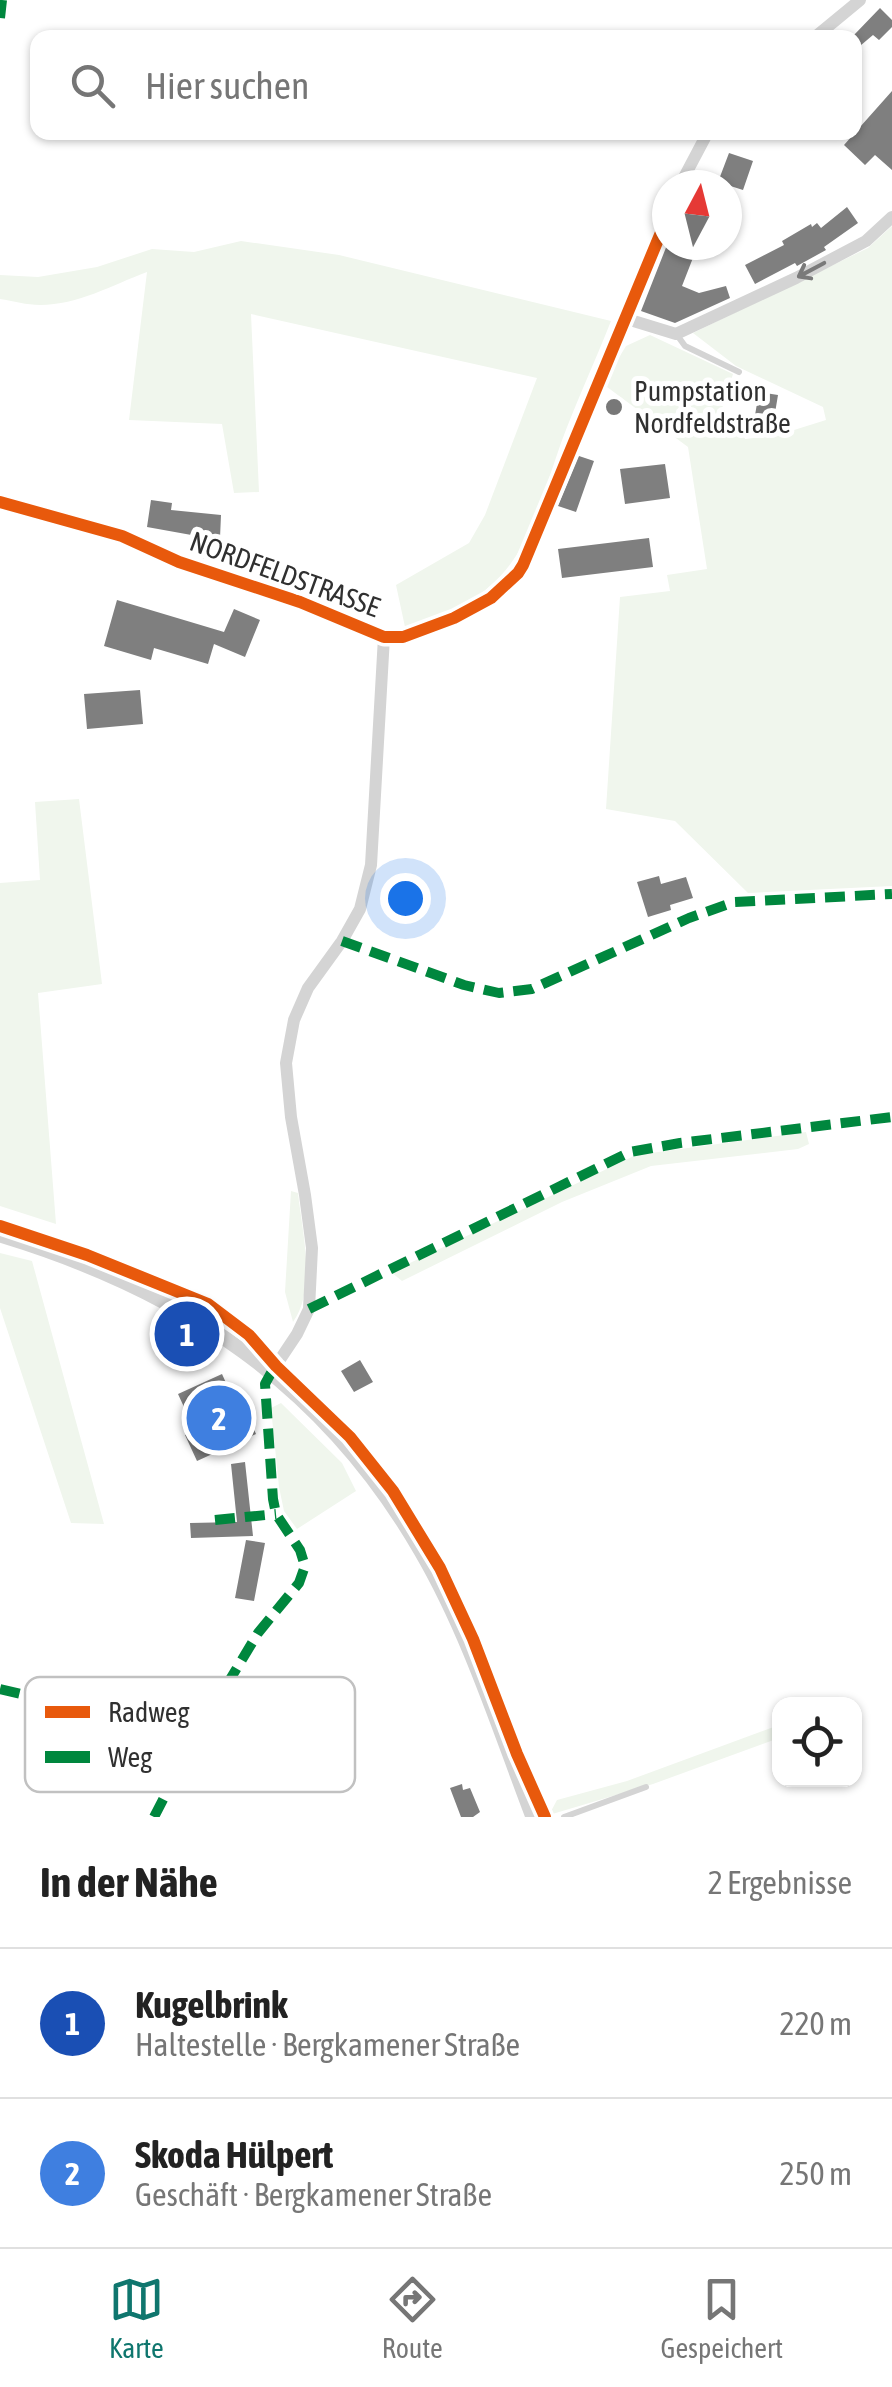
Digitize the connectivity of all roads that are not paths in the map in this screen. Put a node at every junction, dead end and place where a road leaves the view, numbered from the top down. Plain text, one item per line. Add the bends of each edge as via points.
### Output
1 (860, 0) edge
2 (824, 30) edge
3 (704, 140) edge
4 (688, 170) edge
5 (892, 217) edge
6 (652, 256) edge
7 (627, 319) junction
8 (676, 334) junction
9 (739, 372) dead end
10 (0, 502) edge
11 (384, 637) junction
12 (0, 1234) edge
13 (271, 1373) junction
14 (646, 1788) dead end
15 (533, 1817) edge
16 (564, 1817) edge

1 - 2 street
3 - 4 street
5 -> 8 street via 866,241
6 - 7 street, NORDFELDSTRASSE
7 - 8 street
7 - 11 street, NORDFELDSTRASSE via 518,574 454,618 404,638
8 - 9 lane via 684,346
10 - 11 street, NORDFELDSTRASSE via 122,536
11 - 13 street via 372,865 360,909 294,1020 286,1063 312,1248 309,1309
12 - 13 street via 131,1283 200,1321
13 - 15 street via 366,1468 422,1552
14 - 16 lane

